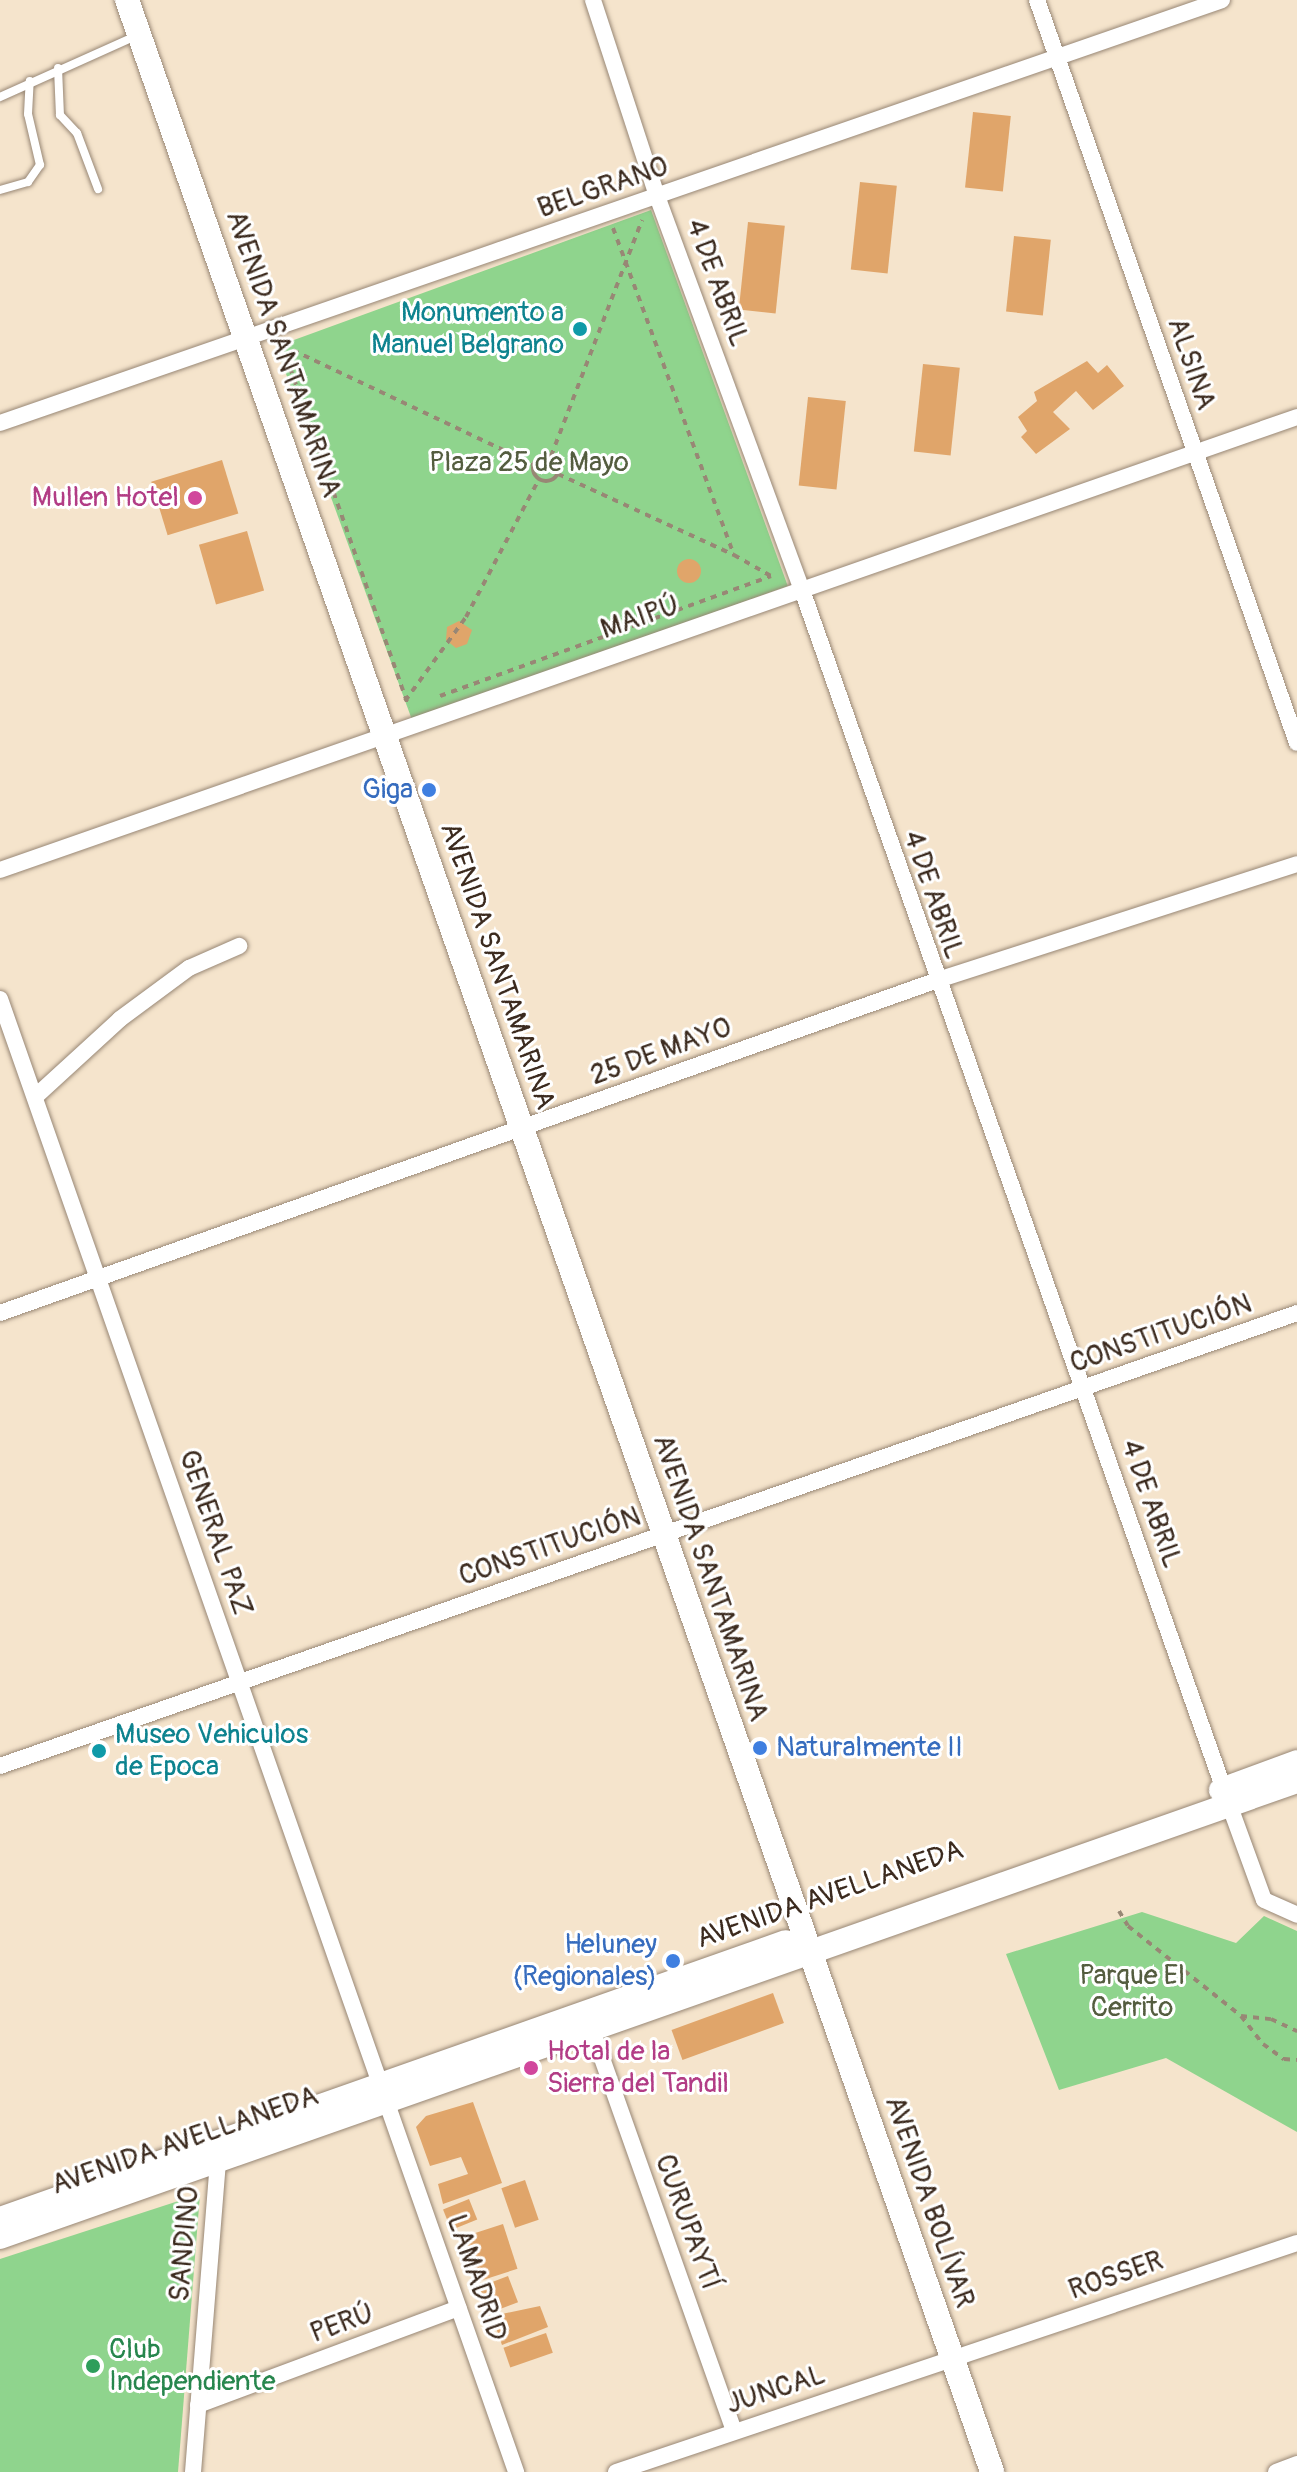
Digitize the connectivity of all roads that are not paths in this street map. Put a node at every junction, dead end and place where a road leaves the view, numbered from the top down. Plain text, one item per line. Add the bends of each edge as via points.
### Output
1 (127, 0) edge
2 (593, 0) edge
3 (1037, 0) edge
4 (1222, 0) edge
5 (139, 34) junction
6 (1057, 57) junction
7 (58, 68) junction
8 (30, 81) junction
9 (0, 97) edge
10 (98, 189) dead end
11 (0, 190) edge
12 (657, 196) junction
13 (247, 340) junction
14 (1297, 417) edge
15 (0, 423) edge
16 (1193, 451) junction
17 (802, 590) junction
18 (384, 734) junction
19 (1297, 743) edge
20 (1297, 864) edge
21 (0, 870) edge
22 (239, 946) dead end
23 (935, 981) junction
24 (0, 999) edge
25 (35, 1097) junction
26 (522, 1129) junction
27 (99, 1279) junction
28 (0, 1313) edge
29 (1297, 1313) edge
30 (1083, 1389) junction
31 (664, 1536) junction
32 (238, 1680) junction
33 (1297, 1762) edge
34 (0, 1766) edge
35 (1297, 1781) edge
36 (1226, 1797) junction
37 (1297, 1915) edge
38 (806, 1944) junction
39 (592, 2030) junction
40 (386, 2092) junction
41 (218, 2163) junction
42 (0, 2219) edge
43 (0, 2237) edge
44 (1297, 2243) edge
45 (459, 2308) junction
46 (953, 2359) junction
47 (198, 2405) junction
48 (734, 2431) junction
49 (1297, 2464) edge
50 (193, 2472) edge
51 (516, 2472) edge
52 (616, 2472) edge
53 (992, 2472) edge
54 (1276, 2472) edge

1 - 5 main road, AVENIDA SANTAMARINA
2 - 12 street, 4 DE ABRIL
3 - 6 street, ALSINA
4 - 6 street, BELGRANO
5 - 7 lane
5 - 13 main road, AVENIDA SANTAMARINA
6 - 12 street, BELGRANO
6 - 16 street, ALSINA
7 - 8 lane
7 - 10 lane via 60,115 77,133
8 - 9 lane
8 - 11 lane via 28,114 40,165 28,182
12 - 13 street, BELGRANO
12 - 17 street, 4 DE ABRIL
13 - 15 street, BELGRANO
13 - 18 main road, AVENIDA SANTAMARINA
14 - 16 street, MAIPÚ
16 - 17 street, MAIPÚ
16 - 19 street, ALSINA
17 - 18 street, MAIPÚ
17 - 23 street, 4 DE ABRIL
18 - 21 street, MAIPÚ
18 - 26 main road, AVENIDA SANTAMARINA
20 - 23 street, 25 DE MAYO
22 - 25 street via 189,968 120,1019
23 - 26 street, 25 DE MAYO
23 - 30 street, 4 DE ABRIL
24 - 25 street, GENERAL PAZ
25 - 27 street, GENERAL PAZ
26 - 27 street, 25 DE MAYO
26 - 31 main road, AVENIDA SANTAMARINA
27 - 28 street, 25 DE MAYO
27 - 32 street, GENERAL PAZ
29 - 30 street, CONSTITUCIÓN
30 - 31 street, CONSTITUCIÓN
30 - 36 street, 4 DE ABRIL
31 - 32 street, CONSTITUCIÓN
31 - 38 main road, AVENIDA SANTAMARINA
32 - 34 street, CONSTITUCIÓN
32 - 40 street, GENERAL PAZ
33 - 36 main road, AVENIDA AVELLANEDA
35 - 36 main road, AVENIDA AVELLANEDA
36 - 37 street, 4 DE ABRIL via 1264,1900
36 - 38 main road, AVENIDA AVELLANEDA
38 - 39 main road, AVENIDA AVELLANEDA
38 - 40 main road, AVENIDA AVELLANEDA
38 - 46 main road, AVENIDA BOLÍVAR
39 - 40 main road, AVENIDA AVELLANEDA
39 - 48 street, CURUPAYTÍ
40 - 41 main road, AVENIDA AVELLANEDA
40 - 42 main road, AVENIDA AVELLANEDA
40 - 45 street, LAMADRID
41 - 43 main road, AVENIDA AVELLANEDA
41 - 47 street, SANDINO
44 - 46 street, ROSSER
45 - 47 street, PERÚ
45 - 51 street, LAMADRID
46 - 48 street, JUNCAL
46 - 53 main road, AVENIDA BOLÍVAR
47 - 50 street, SANDINO
48 - 52 street, JUNCAL
49 - 54 street

